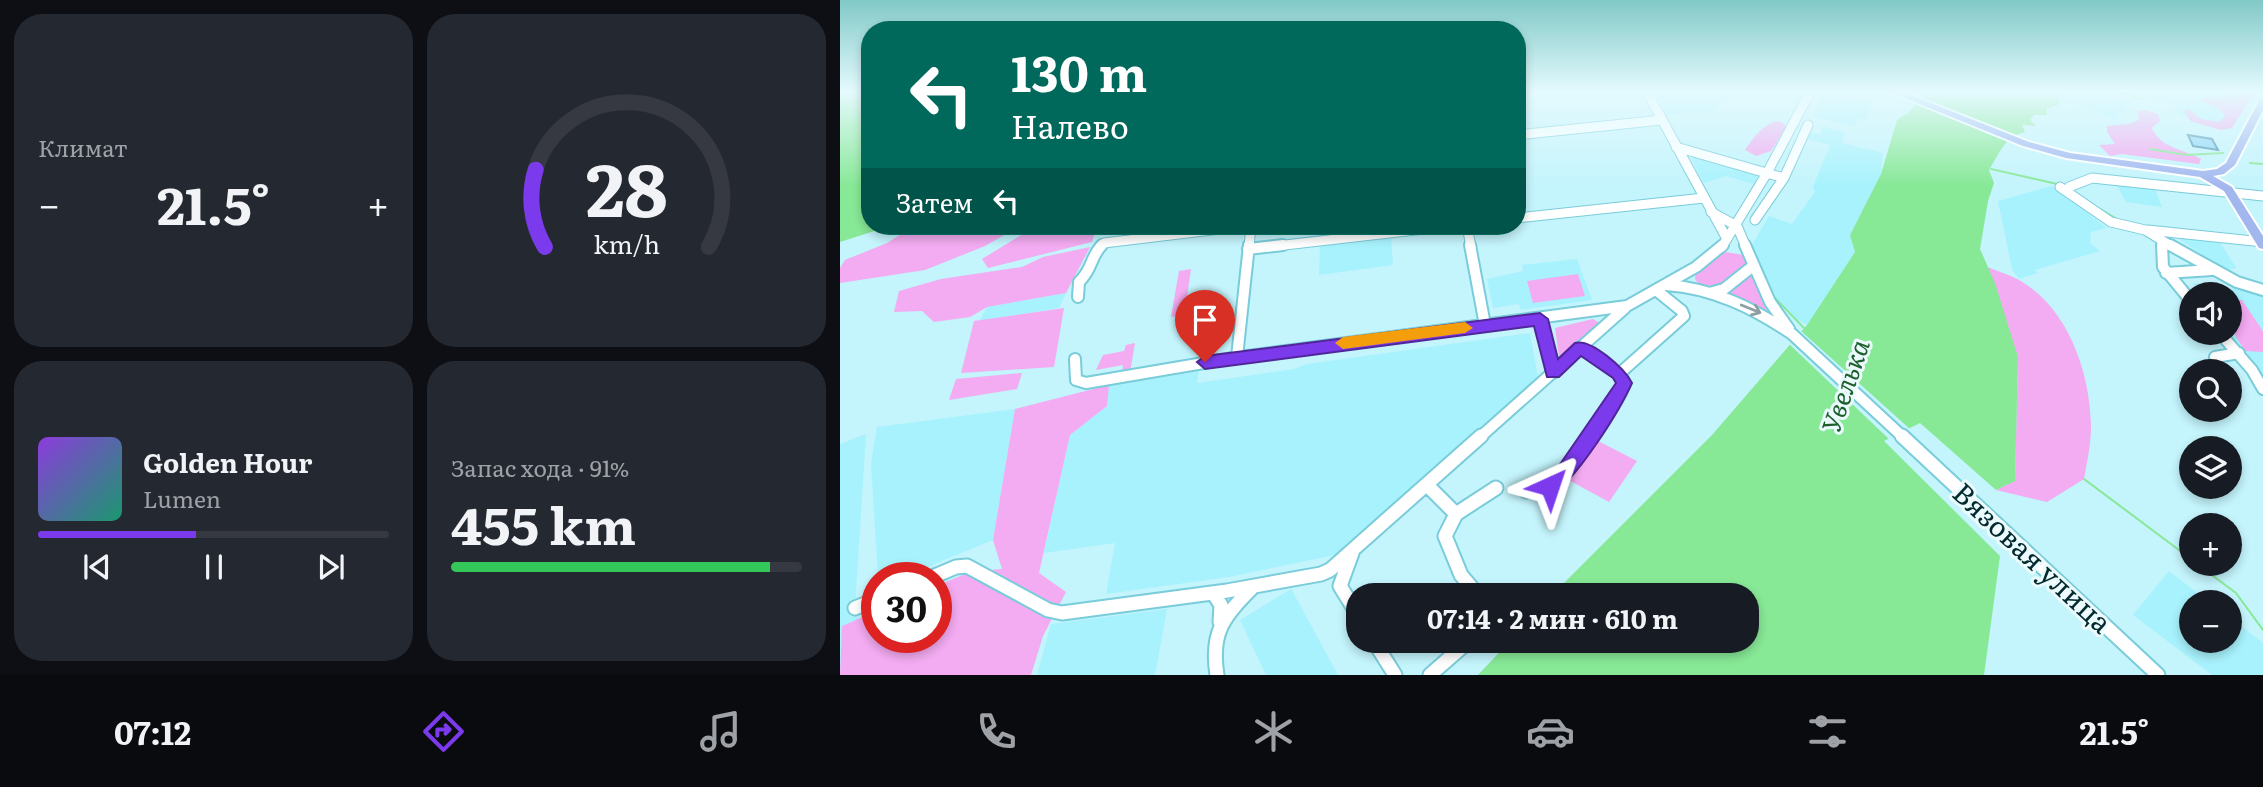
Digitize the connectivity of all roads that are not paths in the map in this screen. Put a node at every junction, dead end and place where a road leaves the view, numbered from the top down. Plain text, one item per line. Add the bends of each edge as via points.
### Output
1 (1628, 124) edge
2 (1664, 124) edge
3 (1793, 124) edge
4 (1972, 124) edge
5 (2251, 124) edge
6 (1808, 125) dead end
7 (1526, 134) edge
8 (1676, 147) junction
9 (2230, 164) junction
10 (1767, 173) junction
11 (2203, 174) junction
12 (1784, 178) junction
13 (2232, 194) junction
14 (2263, 196) edge
15 (1704, 198) junction
16 (1711, 212) junction
17 (1526, 217) edge
18 (1755, 220) dead end
19 (1737, 226) junction
20 (2145, 230) junction
21 (1163, 235) edge
22 (1250, 235) edge
23 (1371, 235) edge
24 (1469, 235) edge
25 (2163, 241) junction
26 (1725, 243) junction
27 (2262, 243) edge
28 (1248, 249) junction
29 (1752, 262) junction
30 (1696, 267) junction
31 (2214, 270) junction
32 (2166, 273) junction
33 (1660, 288) junction
34 (2179, 288) edge
35 (2263, 290) edge
36 (1708, 293) junction
37 (1078, 297) dead end
38 (1627, 306) junction
39 (1540, 319) junction
40 (1485, 325) junction
41 (1792, 334) junction
42 (2231, 345) edge
43 (1580, 347) junction
44 (2239, 353) junction
45 (1237, 357) junction
46 (1075, 359) dead end
47 (2215, 359) edge
48 (1553, 373) junction
49 (1619, 374) junction
50 (2263, 389) edge
51 (1427, 485) junction
52 (1496, 488) dead end
53 (1526, 491) dead end
54 (1456, 514) junction
55 (1353, 550) junction
56 (952, 569) edge
57 (1321, 574) junction
58 (1468, 583) edge
59 (1340, 586) junction
60 (1252, 587) junction
61 (1213, 593) junction
62 (1346, 596) edge
63 (861, 606) edge
64 (855, 608) dead end
65 (1219, 625) junction
66 (1381, 653) edge
67 (1455, 653) edge
68 (1217, 675) edge
69 (1395, 675) edge
70 (1430, 675) edge
71 (2158, 675) edge

1 - 7 street
2 - 8 street
3 - 10 street
4 - 11 main road via 2016,141 2085,159
5 - 9 main road
6 - 12 street
8 - 10 street
8 - 15 street
9 - 11 main road via 2220,172
9 - 13 main road
10 - 12 street
10 - 19 street
11 - 13 main road
12 - 18 street
13 - 14 street
13 - 20 street via 2092,178 2064,187 2111,222
13 - 27 main road
15 - 16 street
15 - 17 street
16 - 19 street
16 - 26 street
19 - 26 street
19 - 29 street
20 - 25 street
20 - 27 street
21 - 37 street via 1099,245 1090,272 1079,282
22 - 28 street
23 - 28 street
24 - 40 street
25 - 31 street
25 - 32 street via 2159,253
26 - 29 street
26 - 30 street
28 - 45 street
29 - 36 street via 1724,289
29 - 41 street via 1770,302
30 - 33 street
30 - 36 street via 1693,281
31 - 32 street
31 - 35 street via 2246,287
32 - 34 street
33 - 36 street via 1676,285
33 - 38 street
33 - 49 street via 1684,316
36 -> 41 street via 1766,316
38 - 39 street
38 - 43 street
39 - 40 street
39 - 48 street
40 - 45 street
41 - 71 street, Вязовая улица
42 - 44 street
43 - 48 street
43 - 49 street
44 - 47 street
44 - 50 street
45 - 46 street via 1086,383 1076,380
48 - 51 street
49 - 53 street via 1624,383 1617,397 1560,479
51 - 54 street
51 - 55 street
52 - 54 street
54 - 58 street via 1446,540
55 - 57 street
55 - 59 street
56 - 61 street via 967,566 1048,610 1062,613
57 - 59 street
57 - 60 street
59 - 62 street
60 - 61 street
60 - 65 street
61 - 65 street via 1221,605
63 - 64 street
65 - 68 street via 1214,641
66 - 69 street
67 - 70 street

